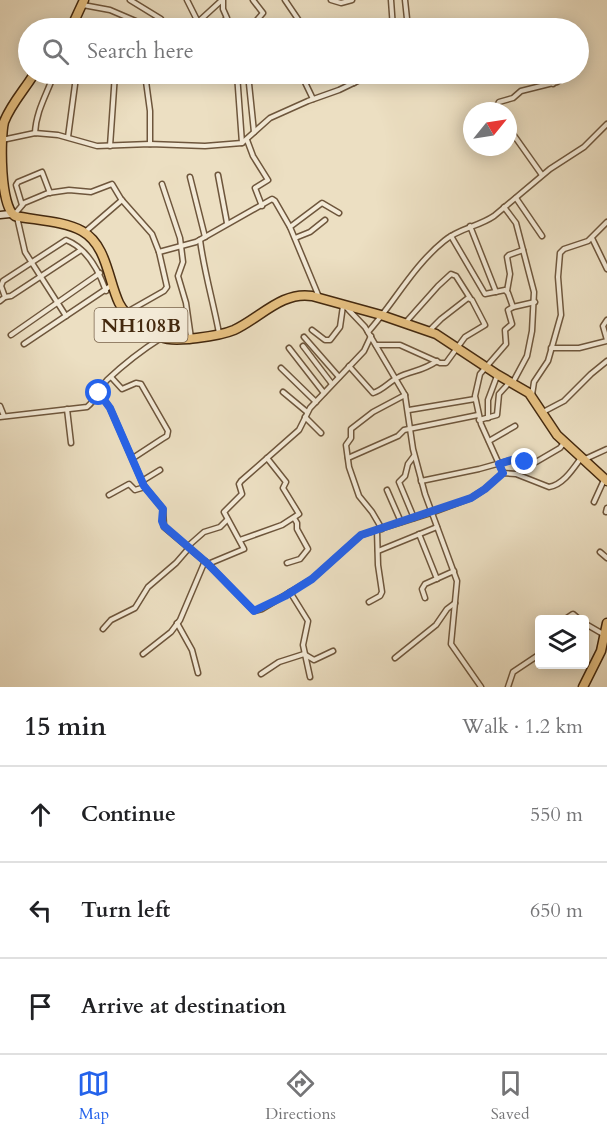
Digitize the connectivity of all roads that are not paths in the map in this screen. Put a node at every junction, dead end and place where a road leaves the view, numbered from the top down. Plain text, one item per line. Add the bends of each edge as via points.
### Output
1 (130, 0) edge
2 (187, 0) edge
3 (222, 0) edge
4 (253, 0) edge
5 (285, 0) edge
6 (331, 0) edge
7 (352, 0) edge
8 (391, 0) edge
9 (405, 0) edge
10 (83, 3) edge
11 (76, 18) edge
12 (131, 18) edge
13 (159, 18) edge
14 (196, 18) edge
15 (202, 18) edge
16 (227, 18) edge
17 (258, 18) edge
18 (297, 18) edge
19 (392, 18) edge
20 (407, 18) edge
21 (27, 84) edge
22 (51, 84) edge
23 (75, 84) edge
24 (114, 84) edge
25 (146, 84) edge
26 (238, 84) edge
27 (249, 84) edge
28 (306, 84) edge
29 (351, 84) edge
30 (553, 84) edge
31 (313, 99) junction
32 (499, 102) edge
33 (607, 124) edge
34 (1, 127) edge
35 (36, 133) junction
36 (254, 133) junction
37 (68, 137) junction
38 (1, 140) edge
39 (517, 140) edge
40 (245, 141) junction
41 (150, 144) junction
42 (110, 146) junction
43 (218, 175) dead end
44 (542, 175) junction
45 (190, 177) dead end
46 (162, 184) dead end
47 (50, 193) junction
48 (516, 198) junction
49 (122, 200) junction
50 (22, 205) junction
51 (262, 206) junction
52 (504, 207) junction
53 (339, 213) dead end
54 (0, 215) edge
55 (13, 215) junction
56 (325, 219) dead end
57 (607, 222) edge
58 (227, 224) junction
59 (470, 226) junction
60 (290, 227) junction
61 (85, 232) junction
62 (451, 236) junction
63 (543, 236) dead end
64 (205, 237) junction
65 (295, 238) junction
66 (592, 238) junction
67 (200, 240) junction
68 (181, 247) junction
69 (81, 250) junction
70 (523, 250) junction
71 (159, 252) junction
72 (31, 262) junction
73 (607, 269) edge
74 (100, 273) junction
75 (41, 277) junction
76 (109, 288) junction
77 (507, 291) junction
78 (496, 292) junction
79 (470, 298) junction
80 (2, 299) edge
81 (320, 299) junction
82 (535, 302) junction
83 (58, 304) junction
84 (344, 306) junction
85 (513, 308) junction
86 (126, 312) junction
87 (381, 315) junction
88 (66, 316) junction
89 (607, 320) edge
90 (406, 323) junction
91 (312, 330) dead end
92 (430, 331) junction
93 (370, 334) junction
94 (10, 335) dead end
95 (220, 335) junction
96 (304, 337) dead end
97 (162, 338) junction
98 (191, 338) junction
99 (607, 341) edge
100 (24, 344) dead end
101 (376, 345) junction
102 (303, 346) dead end
103 (456, 347) junction
104 (289, 348) dead end
105 (551, 348) junction
106 (437, 361) junction
107 (607, 361) edge
108 (349, 366) junction
109 (485, 366) junction
110 (281, 368) dead end
111 (498, 375) junction
112 (111, 377) junction
113 (339, 377) junction
114 (396, 378) junction
115 (511, 383) junction
116 (332, 384) junction
117 (283, 392) dead end
118 (99, 393) junction
119 (324, 393) junction
120 (405, 395) junction
121 (532, 396) junction
122 (475, 399) junction
123 (315, 402) junction
124 (0, 406) edge
125 (68, 409) junction
126 (409, 410) junction
127 (542, 412) junction
128 (306, 415) junction
129 (2, 416) edge
130 (479, 418) junction
131 (488, 418) junction
132 (515, 426) dead end
133 (411, 428) junction
134 (321, 433) dead end
135 (489, 441) junction
136 (71, 443) dead end
137 (564, 443) junction
138 (607, 449) edge
139 (415, 455) junction
140 (133, 458) junction
141 (267, 458) junction
142 (348, 458) junction
143 (582, 459) junction
144 (499, 464) junction
145 (160, 470) dead end
146 (503, 473) junction
147 (606, 480) edge
148 (142, 481) junction
149 (422, 481) junction
150 (145, 487) junction
151 (387, 490) dead end
152 (109, 495) dead end
153 (594, 502) dead end
154 (431, 513) junction
155 (294, 518) junction
156 (414, 518) junction
157 (227, 520) junction
158 (402, 522) junction
159 (437, 527) junction
160 (379, 530) junction
161 (419, 534) junction
162 (240, 540) junction
163 (188, 548) junction
164 (378, 551) junction
165 (600, 552) dead end
166 (607, 558) edge
167 (206, 562) junction
168 (287, 563) dead end
169 (454, 572) junction
170 (437, 579) junction
171 (290, 592) junction
172 (425, 598) dead end
173 (369, 602) dead end
174 (456, 603) junction
175 (177, 623) junction
176 (607, 623) edge
177 (589, 625) edge
178 (103, 629) dead end
179 (604, 634) junction
180 (333, 651) dead end
181 (143, 654) dead end
182 (304, 654) junction
183 (535, 657) edge
184 (395, 658) dead end
185 (198, 673) dead end
186 (261, 674) dead end
187 (310, 677) dead end
188 (481, 687) edge
189 (508, 687) edge
190 (583, 687) edge

1 - 13 street
2 - 14 street
3 - 15 street
3 - 16 street
4 - 17 street via 262,13
5 - 18 street
6 - 7 street
8 - 19 street
9 - 20 street
10 - 11 highway
10 - 12 street
21 - 34 highway
22 - 35 street via 38,112
23 - 37 street
24 - 42 street
25 - 41 street
26 - 40 street
27 - 36 street
28 - 31 street
29 - 31 street
30 - 32 street
31 - 36 street via 270,118
33 - 44 street via 584,147
34 - 38 highway
35 - 37 street
35 - 38 street
36 - 40 street
37 - 42 street
38 - 55 highway via 3,194
39 - 44 street
40 - 41 street via 199,146
40 - 51 street via 268,180 255,188
41 - 42 street
43 - 58 street
44 - 48 street
45 - 64 street
46 - 68 street
47 - 49 street via 91,192 112,184
47 - 50 street
47 - 50 street via 42,172 18,182
48 - 52 street
48 - 63 street
49 - 61 street
49 - 71 street via 149,230
50 - 55 street
51 - 58 street
51 - 60 street via 273,199
52 - 59 street via 489,219
52 - 70 street via 514,218
53 - 60 street via 322,203
54 - 55 street
55 - 61 highway
55 - 72 street
56 - 65 street
57 - 66 street
58 - 64 street
59 - 62 street
59 - 78 street
60 - 65 street
61 - 76 highway, NH108B via 101,253
62 - 78 street via 483,292
62 - 87 street via 422,264
64 - 67 street
65 - 81 street
66 - 73 street
66 - 105 street via 560,253 561,310
67 - 68 street
67 - 95 street
68 - 71 street
68 - 98 street via 183,266 178,276
69 - 72 street via 66,240
69 - 74 street
69 - 75 street
70 - 77 street via 507,257
70 - 82 street
71 - 86 street via 166,290
72 - 75 street
72 - 80 street via 3,281
74 - 76 street
74 - 83 street
75 - 80 street
75 - 83 street
76 - 86 highway, NH108B
76 - 88 street
77 - 78 street
77 - 85 street
79 - 90 street via 451,274
79 - 92 street
79 - 103 street via 485,327
81 - 84 highway, NH108B
81 - 95 highway, NH108B via 290,297
82 - 85 street
82 - 115 street via 527,356
83 - 88 street
83 - 94 street
84 - 87 highway, NH108B
84 - 91 street via 340,327 330,340
84 - 93 street
85 - 109 street via 508,310 512,324 505,330 506,344
86 - 97 highway, NH108B
87 - 90 highway, NH108B
87 - 93 street
88 - 100 street
89 - 99 street via 603,326
90 - 92 highway, NH108B
92 - 103 highway, NH108B
93 - 101 street
93 - 108 street via 364,351
95 - 98 highway, NH108B
96 - 113 street
97 - 98 highway, NH108B
97 - 112 street
99 - 105 street via 579,348
101 - 106 street via 400,345
101 - 114 street
102 - 116 street
103 - 106 street via 449,361
103 - 109 highway, NH108B
104 - 119 street
105 - 121 street via 533,384
106 - 114 street via 424,370
107 - 127 street via 564,401
108 - 113 street
108 - 114 street via 373,393
109 - 111 highway, NH108B
109 - 122 street
110 - 123 street
111 - 115 highway, NH108B
111 - 131 street via 488,400
112 - 118 street
112 - 140 street via 122,389 141,384 168,431 167,436
113 - 116 street
114 - 120 street
115 - 121 highway, NH108B
115 - 131 street via 499,394 498,414
116 - 119 street
117 - 128 street
118 - 125 street via 87,407
118 - 140 street
119 - 123 street
120 - 126 street
120 - 142 street via 351,429 346,445
121 - 127 highway, NH108B
122 - 126 street
122 - 130 street
123 - 128 street
124 - 129 street
125 - 129 street
125 - 136 street
126 - 133 street
127 - 137 highway, NH108B
128 - 134 street
128 - 141 street via 299,430
130 - 131 street
130 - 133 street
130 - 135 street
132 - 135 street
133 - 139 street
133 - 142 street
135 - 144 street
137 - 143 highway, NH108B
137 - 144 street via 536,462 517,459
138 - 143 street
139 - 149 street
139 - 156 street via 399,482
140 - 148 street
141 - 155 street via 286,482 283,488 299,512
141 - 157 street via 240,483 242,494 224,512
142 - 160 street via 359,496 372,512
143 - 146 street via 552,487
143 - 147 highway, NH108B
144 - 146 street
144 - 149 street
145 - 148 street
146 - 154 street via 471,498
147 - 153 street
148 - 150 street
149 - 154 street
150 - 152 street via 135,490 129,484
150 - 163 street via 163,509 164,526
151 - 158 street
154 - 156 street
154 - 159 street
155 - 162 street
155 - 168 street via 308,549 300,559
156 - 158 street
157 - 162 street
157 - 163 street via 204,532
158 - 160 street
159 - 161 street
159 - 169 street
160 - 164 street
160 - 171 street via 361,535 312,579
161 - 164 street
161 - 170 street
162 - 167 street via 242,550
163 - 167 street
163 - 178 street via 148,587 135,608 111,620
164 - 173 street via 382,594
165 - 166 street
167 - 171 street via 254,611
167 - 175 street
169 - 170 street
169 - 174 street
170 - 172 street via 423,586
171 - 182 street via 308,621
174 - 184 street
174 - 188 street via 451,644
175 - 181 street
175 - 185 street via 192,650
176 - 179 highway
177 - 179 street
179 - 190 highway via 601,651
180 - 182 street via 314,660
182 - 186 street via 279,662
182 - 187 street
183 - 189 street via 513,672

